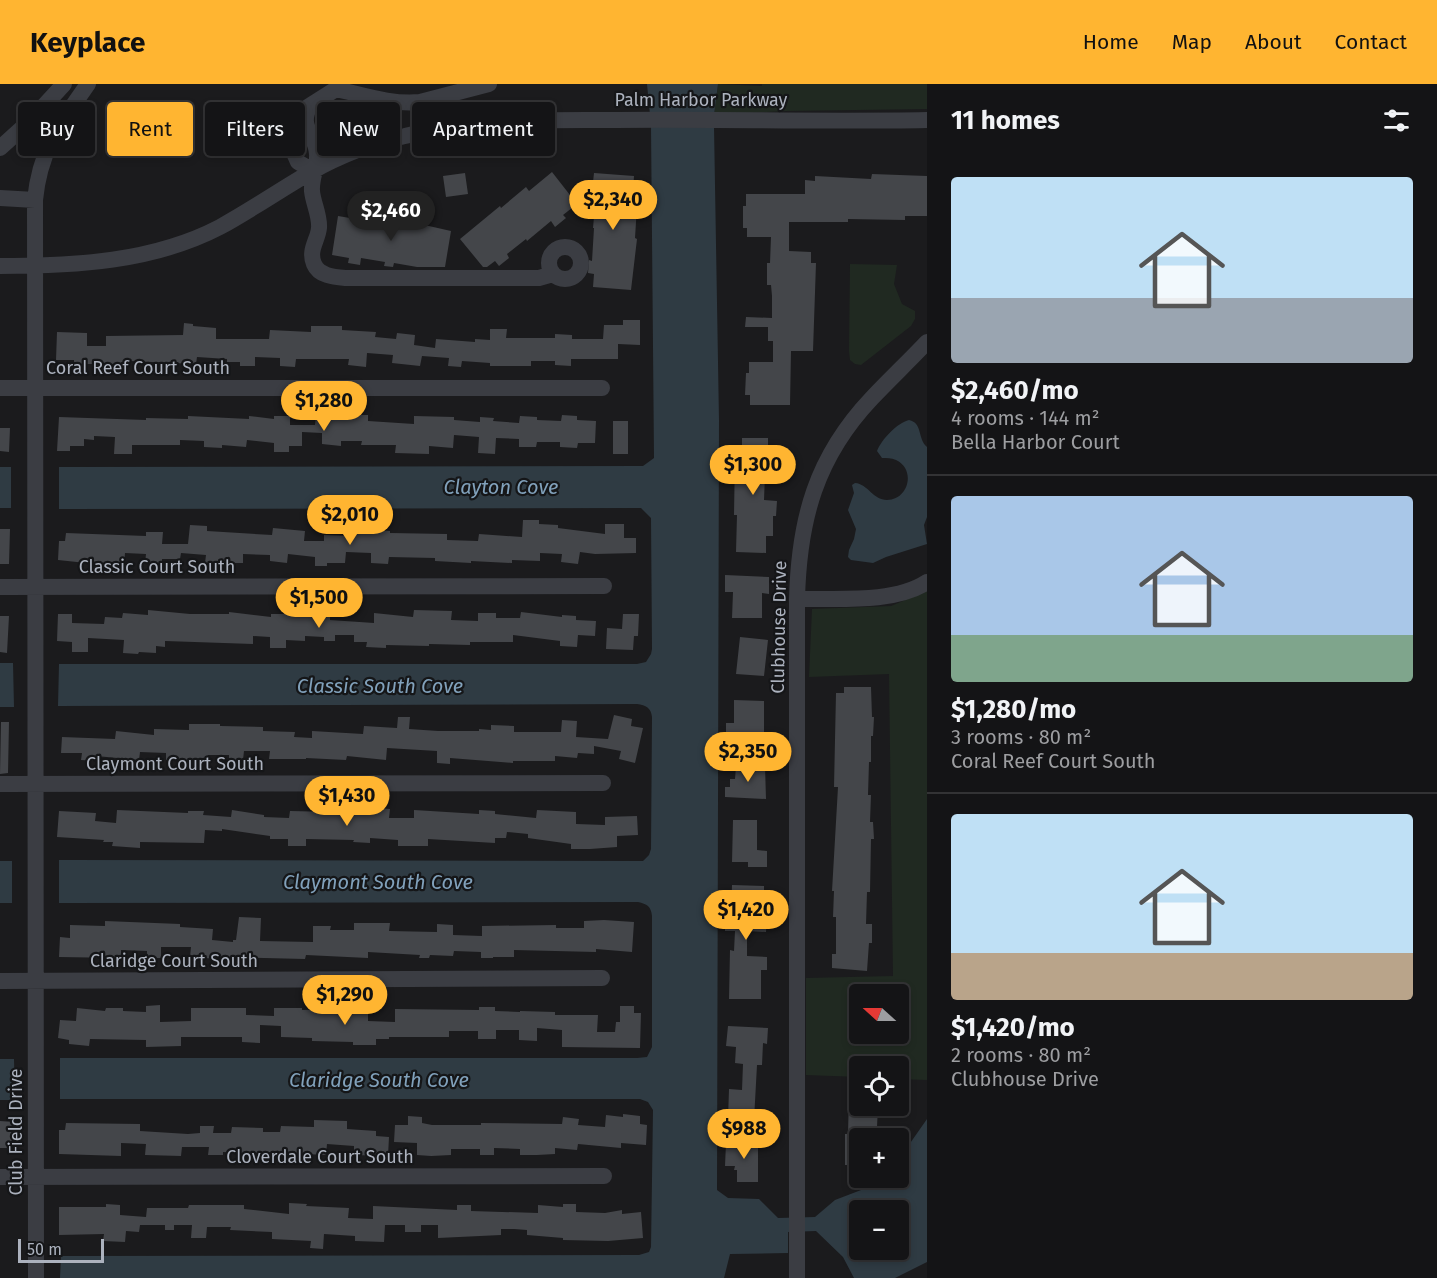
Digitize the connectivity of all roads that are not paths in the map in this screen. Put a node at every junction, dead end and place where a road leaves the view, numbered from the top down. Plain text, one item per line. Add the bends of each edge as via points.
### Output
1 (64, 84) edge
2 (88, 84) edge
3 (489, 84) edge
4 (336, 87) edge
5 (927, 120) edge
6 (0, 148) edge
7 (314, 171) junction
8 (0, 198) edge
9 (35, 200) junction
10 (0, 266) edge
11 (34, 266) junction
12 (553, 274) dead end
13 (927, 342) edge
14 (0, 388) edge
15 (35, 388) junction
16 (602, 388) dead end
17 (927, 582) edge
18 (604, 586) dead end
19 (0, 587) edge
20 (35, 587) junction
21 (797, 599) junction
22 (603, 783) dead end
23 (0, 784) edge
24 (35, 784) junction
25 (602, 978) dead end
26 (0, 981) edge
27 (35, 981) junction
28 (604, 1176) dead end
29 (0, 1177) edge
30 (35, 1178) junction
31 (36, 1278) edge
32 (798, 1278) edge

1 - 6 street
2 - 9 street, Club Field Drive via 48,145
3 - 4 street via 410,103
4 - 7 street via 310,106 305,122 317,154
5 - 7 street, Palm Harbor Parkway via 507,121 453,126 384,142
7 - 11 street, Palm Harbor Parkway via 193,238 112,260
7 - 12 street via 312,192 319,226 312,260 326,275 539,278
8 - 9 street
9 - 11 street, Club Field Drive
10 - 11 street, Palm Harbor Parkway
11 - 15 street, Club Field Drive
13 - 21 street, Clubhouse Drive via 871,399 826,462 802,536
14 - 15 street, Coral Reef Court South
15 - 16 street, Coral Reef Court South
15 - 20 street, Club Field Drive
17 - 21 street via 897,595
18 - 20 street, Classic Court South
19 - 20 street, Classic Court South
20 - 24 street, Club Field Drive
21 - 32 street, Clubhouse Drive
22 - 24 street, Claymont Court South
23 - 24 street, Claymont Court South
24 - 27 street, Club Field Drive
25 - 27 street, Claridge Court South
26 - 27 street, Claridge Court South
27 - 30 street, Club Field Drive
28 - 30 street, Cloverdale Court South
29 - 30 street, Cloverdale Court South
30 - 31 street, Club Field Drive

